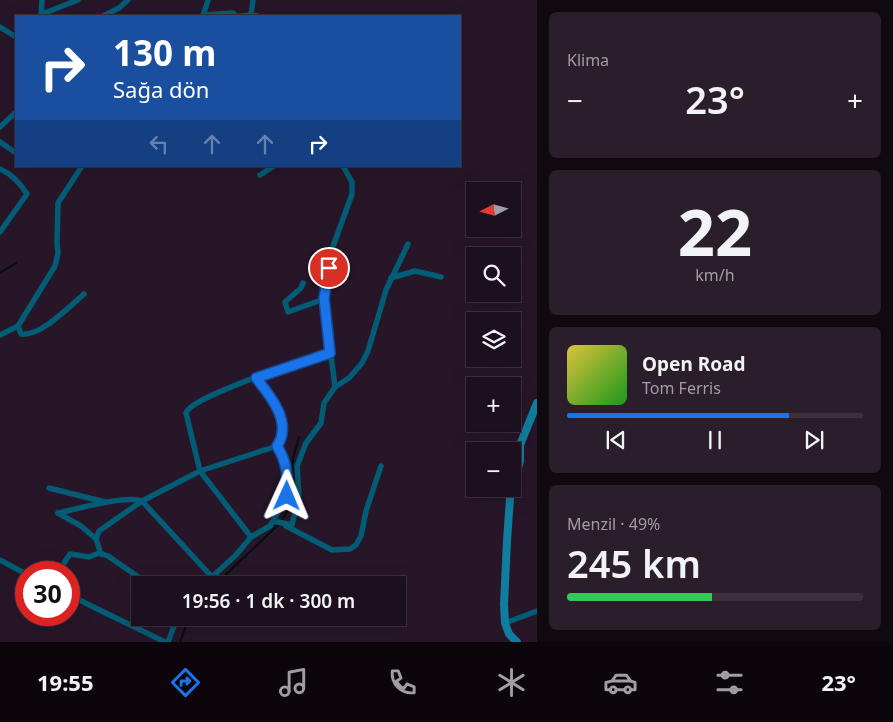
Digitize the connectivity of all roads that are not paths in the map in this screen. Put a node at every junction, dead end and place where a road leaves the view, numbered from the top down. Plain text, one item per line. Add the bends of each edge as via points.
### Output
1 (42, 0) edge
2 (78, 0) edge
3 (128, 0) edge
4 (208, 0) edge
5 (253, 0) edge
6 (42, 15) edge
7 (105, 15) edge
8 (203, 15) edge
9 (218, 15) edge
10 (234, 15) edge
11 (255, 15) edge
12 (0, 27) edge
13 (15, 36) edge
14 (15, 113) edge
15 (0, 127) edge
16 (0, 142) edge
17 (15, 152) edge
18 (81, 167) edge
19 (272, 167) edge
20 (344, 167) edge
21 (0, 169) edge
22 (260, 175) dead end
23 (0, 232) edge
24 (408, 244) dead end
25 (441, 277) dead end
26 (391, 278) junction
27 (303, 283) dead end
28 (84, 294) dead end
29 (324, 298) junction
30 (18, 326) junction
31 (0, 335) edge
32 (330, 353) junction
33 (256, 378) junction
34 (334, 387) junction
35 (537, 403) edge
36 (277, 446) junction
37 (381, 466) dead end
38 (200, 471) junction
39 (49, 488) dead end
40 (142, 501) junction
41 (107, 503) junction
42 (273, 521) junction
43 (280, 523) junction
44 (251, 537) junction
45 (96, 539) junction
46 (101, 554) junction
47 (0, 560) edge
48 (65, 561) edge
49 (15, 568) edge
50 (137, 576) edge
51 (212, 576) joint
52 (80, 600) edge
53 (537, 611) edge
54 (505, 623) junction
55 (174, 626) edge
56 (166, 642) edge
57 (517, 642) edge

1 - 6 street
2 - 6 street
3 - 7 street
4 - 8 street
5 - 11 street
9 - 10 street
12 - 13 street
14 - 15 street
16 - 17 street
18 - 30 street via 58,203 55,266
19 - 22 street
20 - 29 street via 352,182 352,194 331,252
21 - 23 street via 19,182 27,194
24 - 26 street
25 - 26 street via 414,271
26 - 34 street via 362,363 350,378
27 - 29 street via 285,302 288,312
28 - 30 street via 50,323 27,335 21,334
29 - 32 street
30 - 31 street
32 - 33 street
32 - 34 street
33 - 36 street via 266,390 284,426
33 - 38 street via 202,400 187,410
34 - 43 street via 324,403 321,423 306,443 297,466 299,494 292,525
35 - 54 street via 520,445 520,461 510,498
36 - 38 street
36 - 42 street via 287,468 288,485 287,496
37 - 43 street via 361,536 350,549 332,550
38 - 40 street
38 - 44 street
39 - 41 street
40 - 41 street
40 - 45 street via 99,531
40 - 51 street
41 - 45 street via 58,513
42 - 43 street
42 - 44 street
44 - 51 street
45 - 46 street
46 - 48 street via 89,557 70,554
46 - 50 street
47 - 49 street
52 - 56 street
53 - 54 street
54 - 57 street
55 - 56 street

